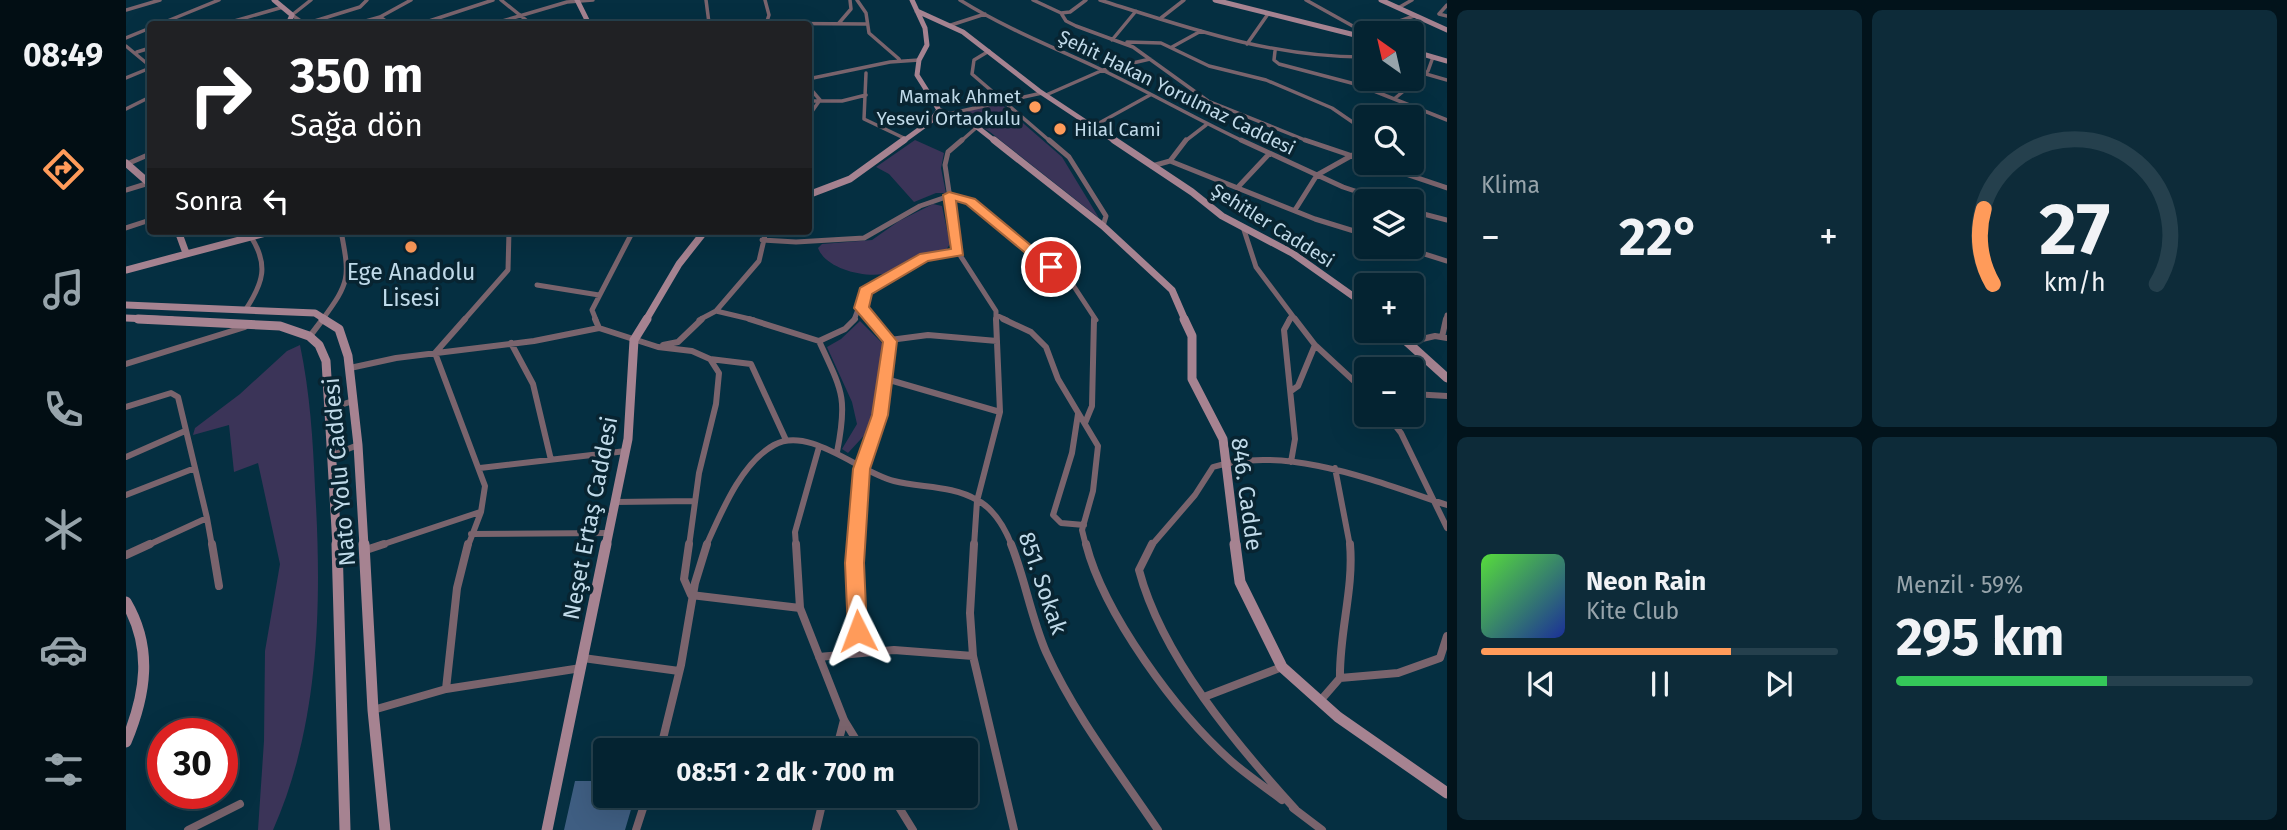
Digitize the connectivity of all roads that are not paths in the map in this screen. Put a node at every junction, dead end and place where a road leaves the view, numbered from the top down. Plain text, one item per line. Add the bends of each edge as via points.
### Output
1 (158, 0) edge
2 (219, 0) edge
3 (274, 0) edge
4 (311, 0) edge
5 (367, 0) edge
6 (406, 0) edge
7 (411, 0) edge
8 (493, 0) edge
9 (500, 0) edge
10 (593, 0) edge
11 (706, 0) edge
12 (765, 0) edge
13 (850, 0) edge
14 (857, 0) edge
15 (912, 0) edge
16 (960, 0) edge
17 (1033, 0) edge
18 (1086, 0) edge
19 (1100, 0) edge
20 (1184, 0) edge
21 (1214, 0) edge
22 (1238, 0) edge
23 (1306, 0) edge
24 (1381, 0) edge
25 (1412, 0) edge
26 (577, 1) edge
27 (1109, 1) edge
28 (1227, 3) junction
29 (1447, 5) edge
30 (283, 7) junction
31 (1398, 8) junction
32 (126, 10) edge
33 (1136, 11) junction
34 (917, 12) junction
35 (1061, 13) junction
36 (985, 14) junction
37 (1268, 14) junction
38 (292, 15) junction
39 (520, 16) junction
40 (1414, 16) junction
41 (1447, 16) edge
42 (380, 17) junction
43 (1161, 18) junction
44 (167, 21) edge
45 (234, 21) edge
46 (289, 21) edge
47 (301, 21) edge
48 (315, 21) edge
49 (366, 21) edge
50 (386, 21) edge
51 (427, 21) edge
52 (502, 21) edge
53 (527, 21) edge
54 (587, 21) edge
55 (708, 21) edge
56 (767, 21) edge
57 (1401, 21) edge
58 (812, 23) edge
59 (839, 23) junction
60 (866, 24) junction
61 (951, 24) junction
62 (1354, 28) edge
63 (147, 29) edge
64 (1447, 30) edge
65 (1201, 31) junction
66 (1354, 32) edge
67 (126, 38) edge
68 (1112, 40) junction
69 (1121, 43) junction
70 (1247, 44) junction
71 (126, 46) edge
72 (1172, 47) junction
73 (147, 49) edge
74 (989, 51) junction
75 (1275, 51) junction
76 (137, 52) junction
77 (1424, 54) edge
78 (1354, 57) edge
79 (1433, 57) junction
80 (899, 59) junction
81 (1150, 59) junction
82 (919, 60) junction
83 (1447, 61) edge
84 (147, 64) edge
85 (147, 68) edge
86 (1103, 70) junction
87 (866, 73) dead end
88 (1425, 73) junction
89 (126, 78) edge
90 (812, 79) edge
91 (1447, 79) edge
92 (812, 92) edge
93 (1044, 94) junction
94 (866, 95) junction
95 (1150, 95) junction
96 (147, 98) edge
97 (1394, 99) junction
98 (1001, 100) junction
99 (812, 102) edge
100 (819, 103) junction
101 (126, 108) edge
102 (812, 112) edge
103 (944, 112) junction
104 (1447, 120) edge
105 (1354, 123) edge
106 (1206, 125) junction
107 (978, 127) junction
108 (1092, 127) junction
109 (906, 139) junction
110 (1269, 154) junction
111 (147, 155) edge
112 (1354, 155) edge
113 (1349, 157) junction
114 (1170, 161) junction
115 (127, 164) edge
116 (1150, 167) junction
117 (1317, 175) junction
118 (147, 181) edge
119 (147, 184) edge
120 (1239, 187) junction
121 (1447, 188) edge
122 (1354, 189) edge
123 (126, 190) edge
124 (812, 193) edge
125 (949, 195) junction
126 (1295, 210) junction
127 (1424, 214) edge
128 (1447, 220) edge
129 (147, 221) edge
130 (1103, 226) junction
131 (126, 228) edge
132 (1244, 230) junction
133 (1354, 230) edge
134 (179, 235) edge
135 (258, 235) edge
136 (342, 235) edge
137 (509, 235) edge
138 (631, 235) edge
139 (702, 235) edge
140 (764, 235) edge
141 (251, 237) junction
142 (762, 240) junction
143 (958, 252) junction
144 (186, 253) junction
145 (1424, 254) edge
146 (1447, 261) edge
147 (126, 270) edge
148 (537, 285) dead end
149 (599, 295) junction
150 (1354, 297) edge
151 (126, 305) edge
152 (862, 308) junction
153 (246, 309) junction
154 (716, 311) junction
155 (996, 315) junction
156 (1292, 315) junction
157 (1447, 315) edge
158 (126, 318) edge
159 (321, 318) junction
160 (253, 324) junction
161 (599, 328) junction
162 (310, 336) junction
163 (1445, 338) edge
164 (634, 340) junction
165 (1424, 340) edge
166 (819, 341) junction
167 (890, 341) junction
168 (997, 341) junction
169 (1410, 343) edge
170 (511, 344) junction
171 (1315, 345) junction
172 (658, 347) junction
173 (435, 353) junction
174 (710, 359) junction
175 (126, 364) edge
176 (350, 368) junction
177 (1447, 378) edge
178 (886, 379) junction
179 (1354, 381) edge
180 (1291, 391) junction
181 (1424, 395) edge
182 (1447, 396) edge
183 (353, 401) junction
184 (126, 407) edge
185 (328, 409) junction
186 (1000, 412) junction
187 (1078, 414) junction
188 (1085, 423) junction
189 (1396, 427) edge
190 (185, 431) junction
191 (786, 440) junction
192 (358, 445) junction
193 (819, 447) junction
194 (626, 451) junction
195 (837, 453) junction
196 (330, 456) junction
197 (126, 457) edge
198 (551, 460) junction
199 (1292, 461) junction
200 (1226, 463) junction
201 (195, 468) junction
202 (480, 468) junction
203 (1335, 468) junction
204 (862, 469) junction
205 (126, 495) edge
206 (695, 501) junction
207 (977, 501) junction
208 (615, 502) junction
209 (1437, 502) junction
210 (1447, 505) edge
211 (481, 512) junction
212 (207, 518) junction
213 (1084, 525) junction
214 (1447, 528) edge
215 (609, 533) junction
216 (471, 534) junction
217 (366, 550) junction
218 (126, 555) edge
219 (219, 586) dead end
220 (691, 595) junction
221 (126, 602) edge
222 (800, 608) junction
223 (1447, 636) edge
224 (859, 653) junction
225 (973, 656) junction
226 (820, 657) junction
227 (1443, 660) edge
228 (582, 663) junction
229 (1282, 667) junction
230 (679, 671) junction
231 (1340, 678) junction
232 (446, 689) junction
233 (1204, 697) junction
234 (1320, 701) junction
235 (373, 710) junction
236 (844, 720) junction
237 (663, 738) edge
238 (839, 738) edge
239 (855, 738) edge
240 (126, 742) edge
241 (1447, 793) edge
242 (240, 804) dead end
243 (643, 808) edge
244 (821, 808) edge
245 (899, 808) edge
246 (1296, 810) junction
247 (188, 830) edge
248 (345, 830) edge
249 (386, 830) edge
250 (547, 830) edge
251 (636, 830) edge
252 (816, 830) edge
253 (913, 830) edge
254 (1014, 830) edge
255 (1158, 830) edge
256 (1322, 830) edge

1 - 32 street
2 - 44 street
3 - 30 street
4 - 38 street
5 - 48 street via 360,8
6 - 7 street
7 - 42 street
8 - 51 street
9 - 39 street
10 - 26 street
11 - 55 street
12 - 56 street
13 - 59 street via 851,9
14 - 60 street via 866,13
15 - 34 street
16 - 36 street, Şehit Hakan Yorulmaz Caddesi
17 - 35 street
18 - 35 street
19 - 27 street
20 - 43 street
21 - 28 street
22 - 28 street
23 - 62 street
24 - 31 street
25 - 31 street
26 - 39 street
26 - 54 street
27 - 33 street
28 - 37 street
29 - 41 street via 1440,14
30 - 38 street
30 - 45 street
31 - 40 street
33 - 43 street
33 - 68 street
34 - 61 street, Şehitler Caddesi
34 - 82 street via 927,45
35 - 68 street via 1066,21
36 - 61 street
36 - 86 street, Şehit Hakan Yorulmaz Caddesi
37 - 66 street
37 - 70 street
38 - 46 street
38 - 47 street
39 - 52 street
39 - 53 street
40 - 57 street
40 - 64 street
42 - 49 street
42 - 50 street
43 - 65 street
58 - 59 street
59 - 60 street
60 - 80 street via 869,33
61 - 74 street, Şehitler Caddesi
63 - 67 street
65 - 70 street
65 - 72 street
68 - 69 street
69 - 72 street via 1154,41
69 - 81 street
70 - 75 street
71 - 76 street
72 - 105 street via 1209,66 1302,94
73 - 76 street
74 - 93 street, Şehitler Caddesi
74 - 98 street via 974,60 972,74
75 - 78 street
75 - 97 street via 1274,60 1284,66
76 - 84 street
77 - 79 street
79 - 83 street
79 - 88 street
80 - 82 street
80 - 90 street
81 - 86 street
81 - 113 street via 1208,101
82 - 103 street via 917,75
85 - 89 street
86 - 93 street
86 - 95 street, Şehit Hakan Yorulmaz Caddesi
87 - 94 street
88 - 91 street
88 - 97 street
92 - 100 street
93 - 98 street
93 - 108 street, Şehitler Caddesi
94 - 100 street
94 - 109 street via 864,119
95 - 106 street, Şehit Hakan Yorulmaz Caddesi
95 - 108 street
96 - 101 street
97 - 104 street
98 - 103 street
98 - 130 street via 1069,157 1106,216
99 - 100 street
100 - 102 street
103 - 107 street, 846. Cadde
103 - 109 street
106 - 110 street, Şehit Hakan Yorulmaz Caddesi
106 - 114 street via 1178,146
107 - 125 street via 948,152
107 - 130 street, 846. Cadde
108 - 116 street, Şehitler Caddesi
109 - 124 street via 850,179
110 - 117 street, Şehit Hakan Yorulmaz Caddesi
110 - 120 street
111 - 115 street
112 - 113 street
113 - 117 street
113 - 121 street
114 - 116 street
114 - 120 street
115 - 118 street
116 - 132 street, Şehitler Caddesi
117 - 122 street, Şehit Hakan Yorulmaz Caddesi
117 - 126 street
119 - 123 street
120 - 126 street
125 - 142 street via 864,238 796,243
125 - 143 street
125 - 188 street via 970,201 1071,282 1096,321 1092,405
126 - 133 street
127 - 128 street
129 - 131 street
130 - 200 street, 846. Cadde via 1172,290 1192,336 1192,379 1223,439
132 - 150 street, Şehitler Caddesi via 1292,253
132 - 156 street via 1255,267
134 - 144 street
135 - 141 street
136 - 159 street via 348,269 344,290
137 - 173 street via 508,270
138 - 149 street
139 - 164 street, Neşet Ertaş Caddesi via 672,274
140 - 142 street
141 - 144 street
141 - 153 street via 264,257 263,275
142 - 154 street via 759,261
143 - 152 street via 925,257 865,291
143 - 155 street
144 - 147 street
145 - 146 street
148 - 149 street
149 - 161 street via 592,310
151 - 153 street
152 - 166 street via 842,334
152 - 167 street
153 - 159 street via 315,313
154 - 166 street
154 - 172 street via 696,322 678,341
155 - 168 street
155 - 187 street via 1031,332 1046,347
156 - 171 street
156 - 180 street via 1284,330
157 - 163 street
158 - 160 street
159 - 162 street
159 - 176 street, Nato Yolu Caddesi via 339,329
160 - 162 street via 280,326
160 - 175 street
161 - 164 street
161 - 170 street
162 - 185 street via 320,343 326,361
163 - 165 street
164 - 172 street
164 - 194 street, Neşet Ertaş Caddesi
166 - 195 street via 845,411
167 - 168 street via 928,335
167 - 178 street
168 - 186 street
169 - 177 street
170 - 173 street
170 - 198 street via 533,384
171 - 179 street
171 - 180 street via 1298,386
172 - 174 street via 692,351
173 - 176 street
173 - 202 street
174 - 191 street via 751,364
174 - 206 street via 719,373 716,404
176 - 183 street, Nato Yolu Caddesi
178 - 186 street
178 - 204 street
180 - 199 street
181 - 182 street
183 - 185 street
183 - 192 street, Nato Yolu Caddesi
184 - 190 street via 171,393 178,397
185 - 196 street
186 - 207 street
187 - 188 street
187 - 213 street via 1074,448 1053,515 1062,525
188 - 213 street via 1098,446
189 - 209 street
190 - 197 street
190 - 201 street
191 - 193 street, 851. Sokak
191 - 220 street via 758,456 728,503 702,557
192 - 196 street
192 - 217 street, Nato Yolu Caddesi
193 - 195 street, 851. Sokak
193 - 222 street via 795,532
194 - 198 street
194 - 208 street, Neşet Ertaş Caddesi
195 - 204 street, 851. Sokak
196 - 248 street
198 - 202 street
199 - 200 street
199 - 203 street
200 - 229 street, 846. Cadde via 1240,582
200 - 233 street via 1213,467 1195,495 1157,536 1139,570 1148,604
201 - 205 street
201 - 212 street
202 - 211 street via 485,486
203 - 209 street
203 - 231 street via 1348,522 1352,566 1339,646
204 - 207 street, 851. Sokak via 884,479 963,493
204 - 224 street via 854,563
206 - 208 street
206 - 220 street via 684,579
207 - 225 street via 970,613
207 - 255 street, 851. Sokak via 988,507 1006,532 1047,653
208 - 215 street, Neşet Ertaş Caddesi
209 - 210 street
209 - 214 street
211 - 216 street
211 - 217 street
212 - 218 street
212 - 219 street
213 - 246 street via 1092,568 1165,689 1230,760
215 - 216 street
215 - 228 street, Neşet Ertaş Caddesi
216 - 232 street via 457,588
217 - 235 street, Nato Yolu Caddesi
220 - 222 street
220 - 230 street
221 - 240 street via 139,619 146,669 137,719
222 - 226 street
223 - 227 street
224 - 225 street via 894,650
224 - 226 street
225 - 254 street
226 - 236 street
227 - 231 street via 1398,673
228 - 230 street
228 - 232 street
228 - 250 street, Neşet Ertaş Caddesi
229 - 233 street
229 - 234 street, 846. Cadde
230 - 237 street
231 - 234 street
232 - 235 street
233 - 246 street via 1240,748
234 - 241 street, 846. Cadde
235 - 249 street, Nato Yolu Caddesi
236 - 238 street
236 - 239 street
242 - 247 street
243 - 251 street
244 - 252 street
245 - 253 street
246 - 256 street

